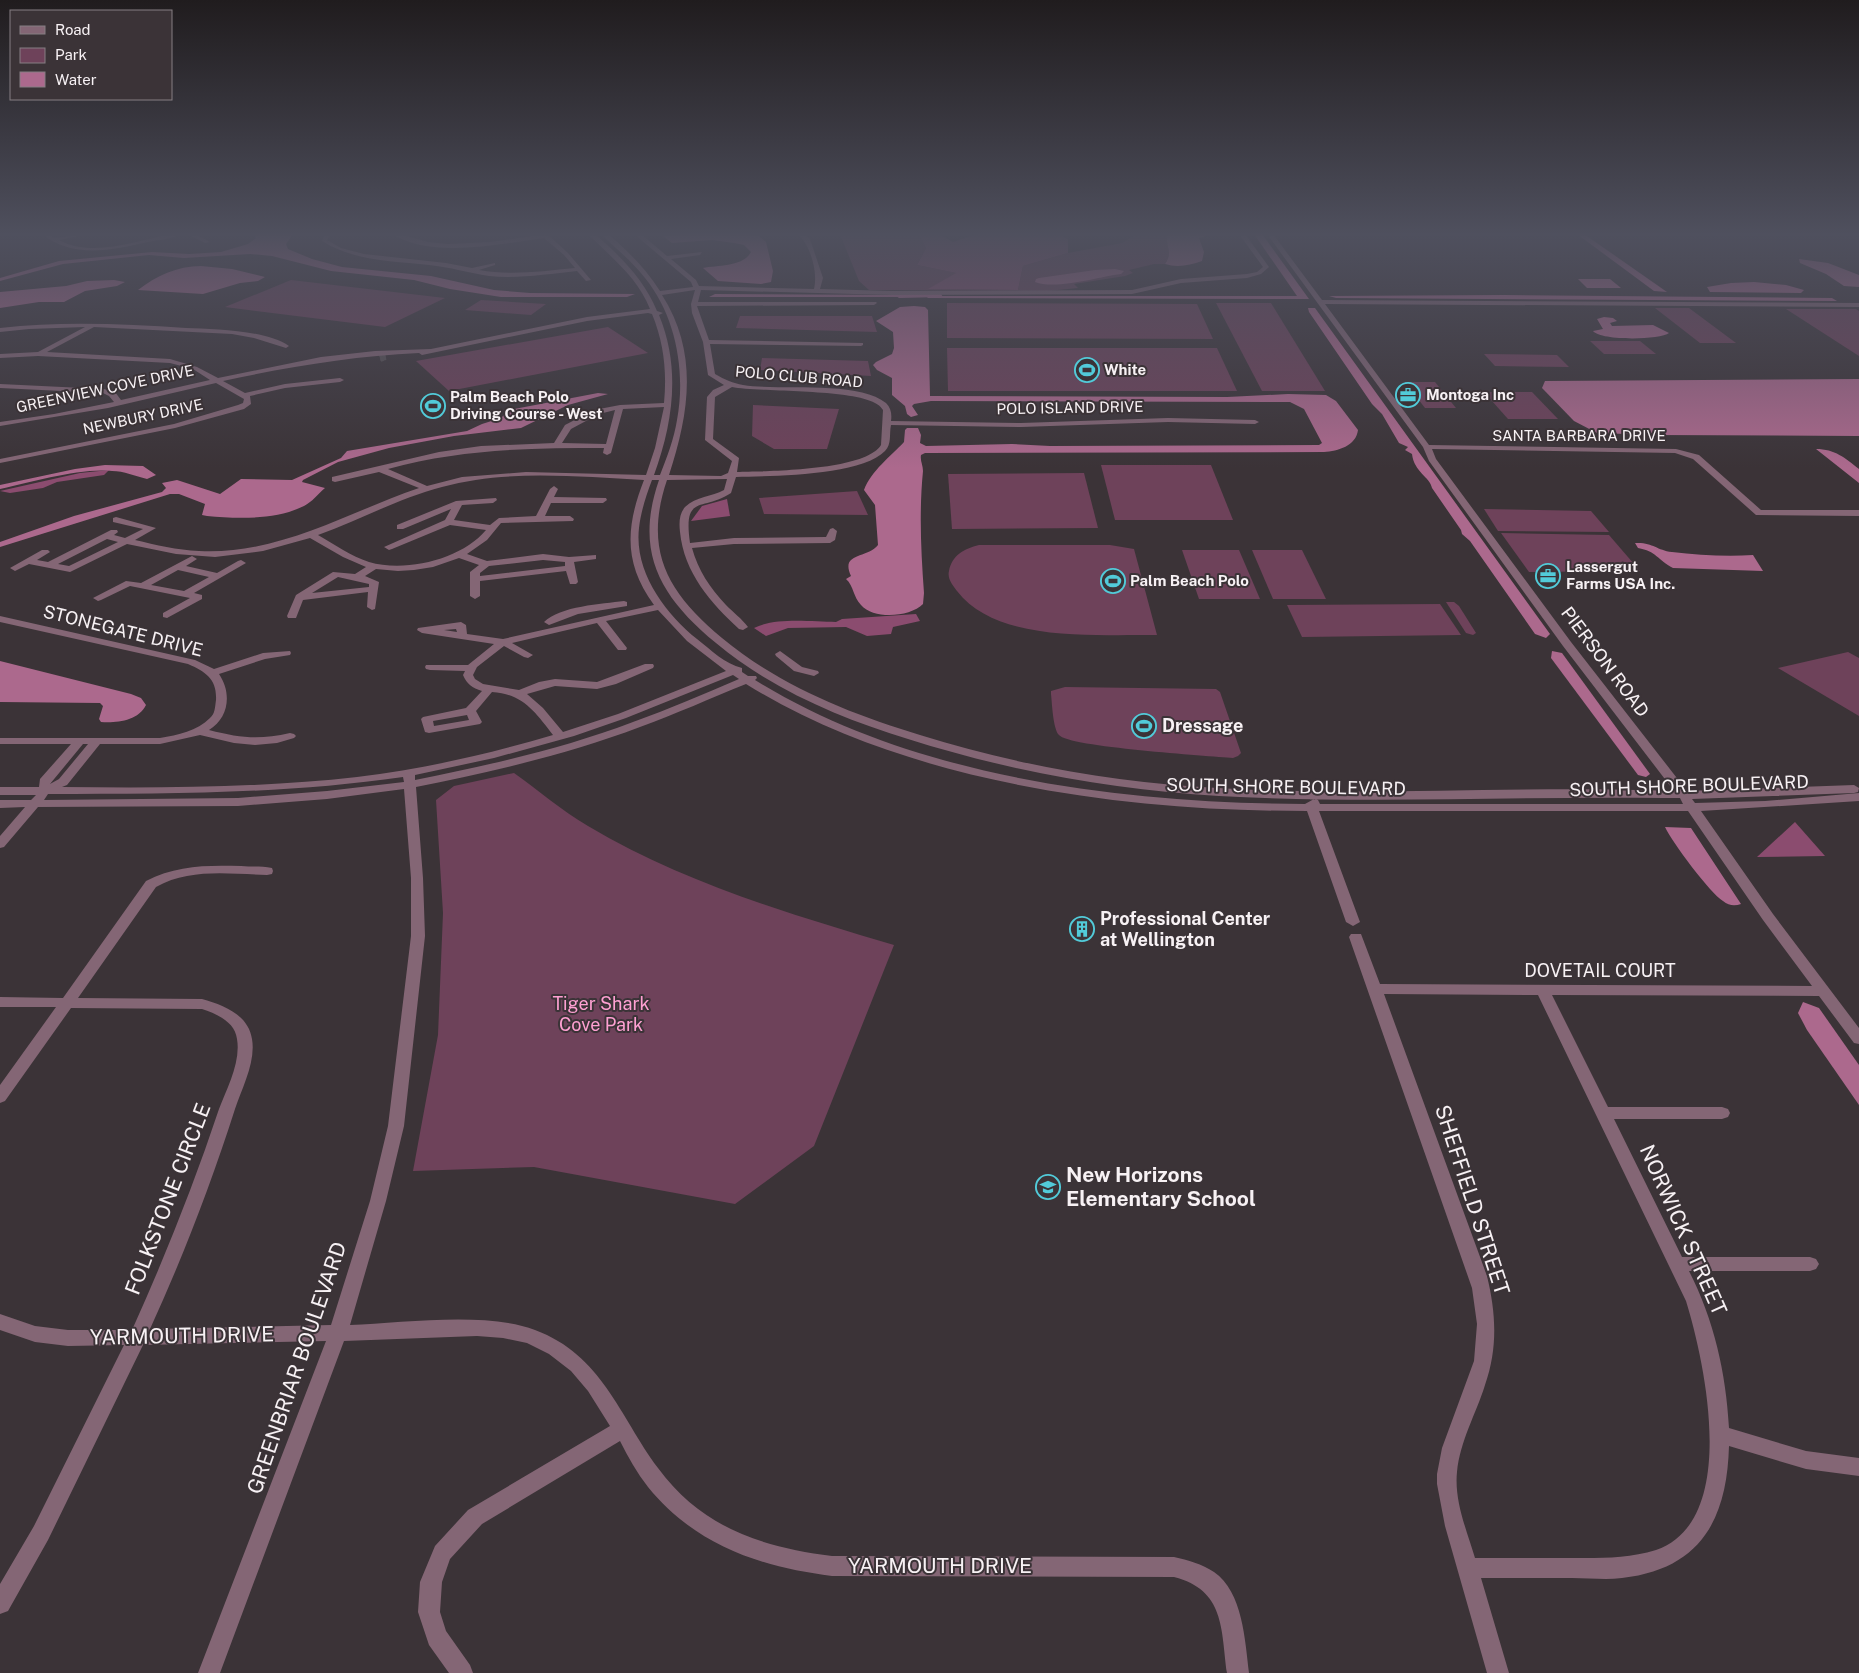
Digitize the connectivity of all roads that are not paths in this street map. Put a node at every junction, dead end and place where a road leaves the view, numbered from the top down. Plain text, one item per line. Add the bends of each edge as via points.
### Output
1 (655, 312) junction
2 (669, 312) edge
3 (695, 312) edge
4 (1328, 312) edge
5 (672, 318) junction
6 (93, 326) junction
7 (0, 330) edge
8 (706, 342) junction
9 (861, 344) dead end
10 (286, 346) dead end
11 (441, 349) junction
12 (430, 351) junction
13 (38, 354) junction
14 (0, 356) edge
15 (383, 356) junction
16 (333, 358) junction
17 (285, 366) junction
18 (216, 379) junction
19 (340, 380) dead end
20 (730, 384) junction
21 (0, 386) edge
22 (246, 395) junction
23 (119, 403) junction
24 (668, 405) junction
25 (620, 407) junction
26 (1254, 422) dead end
27 (887, 423) junction
28 (0, 424) edge
29 (556, 446) junction
30 (1427, 448) junction
31 (0, 461) edge
32 (378, 468) junction
33 (732, 475) junction
34 (648, 476) junction
35 (663, 476) junction
36 (335, 479) dead end
37 (425, 488) junction
38 (554, 489) dead end
39 (493, 500) dead end
40 (548, 500) junction
41 (578, 500) junction
42 (603, 500) dead end
43 (459, 503) junction
44 (1859, 513) edge
45 (539, 518) junction
46 (570, 519) junction
47 (116, 520) dead end
48 (449, 522) junction
49 (131, 524) junction
50 (492, 528) junction
51 (566, 529) dead end
52 (834, 531) dead end
53 (419, 534) junction
54 (311, 535) junction
55 (106, 536) junction
56 (126, 540) junction
57 (687, 546) junction
58 (389, 547) dead end
59 (46, 552) dead end
60 (228, 553) junction
61 (458, 554) junction
62 (593, 557) dead end
63 (192, 559) dead end
64 (28, 561) junction
65 (242, 563) dead end
66 (486, 564) junction
67 (569, 564) junction
68 (49, 565) junction
69 (374, 566) junction
70 (177, 567) junction
71 (14, 568) dead end
72 (198, 571) junction
73 (218, 576) junction
74 (357, 577) junction
75 (475, 579) junction
76 (573, 582) dead end
77 (145, 584) junction
78 (373, 589) junction
79 (186, 594) junction
80 (475, 596) dead end
81 (299, 597) junction
82 (98, 598) dead end
83 (624, 604) dead end
84 (372, 607) dead end
85 (659, 607) junction
86 (578, 610) junction
87 (167, 615) dead end
88 (292, 616) dead end
89 (0, 619) edge
90 (599, 620) junction
91 (549, 622) dead end
92 (585, 622) junction
93 (743, 627) dead end
94 (462, 636) dead end
95 (503, 642) junction
96 (622, 648) dead end
97 (286, 652) dead end
98 (780, 654) dead end
99 (528, 655) dead end
100 (430, 666) dead end
101 (649, 666) dead end
102 (471, 668) junction
103 (755, 669) junction
104 (733, 672) junction
105 (212, 673) junction
106 (814, 674) dead end
107 (748, 680) junction
108 (489, 689) junction
109 (519, 694) junction
110 (470, 711) dead end
111 (200, 731) junction
112 (290, 736) dead end
113 (560, 736) junction
114 (0, 741) edge
115 (80, 741) junction
116 (97, 741) junction
117 (409, 779) junction
118 (1859, 788) edge
119 (45, 790) junction
120 (0, 791) edge
121 (1314, 794) junction
122 (1341, 794) junction
123 (1683, 795) junction
124 (1859, 797) edge
125 (0, 804) edge
126 (34, 804) junction
127 (1692, 806) junction
128 (1277, 808) junction
129 (1312, 808) junction
130 (0, 844) edge
131 (267, 871) dead end
132 (1376, 989) junction
133 (1543, 990) junction
134 (1825, 991) junction
135 (0, 1002) edge
136 (66, 1002) junction
137 (1859, 1039) edge
138 (0, 1097) edge
139 (1604, 1113) junction
140 (1722, 1113) dead end
141 (1678, 1264) junction
142 (1810, 1264) dead end
143 (0, 1322) edge
144 (338, 1333) junction
145 (138, 1337) junction
146 (624, 1430) junction
147 (1720, 1434) junction
148 (1859, 1467) edge
149 (1467, 1568) junction
150 (0, 1603) edge
151 (209, 1673) edge
152 (462, 1673) edge
153 (1238, 1673) edge
154 (1498, 1673) edge

1 - 5 street
1 - 11 street, GREENVIEW COVE DRIVE via 587,319
1 - 24 street, SOUTH SHORE BOULEVARD via 668,356
2 - 5 street, SOUTH SHORE BOULEVARD
3 - 8 street, POLO CLUB ROAD
4 - 30 street, PIERSON ROAD
5 - 35 street, SOUTH SHORE BOULEVARD via 682,354 684,385 679,430
6 - 7 street via 50,325
6 - 10 street via 240,333
6 - 13 street
8 - 9 street
8 - 20 street, POLO CLUB ROAD via 712,375 716,380
11 - 12 street, GREENVIEW COVE DRIVE
11 - 15 street, GREENVIEW COVE DRIVE
12 - 15 street, GREENVIEW COVE DRIVE
12 - 16 street, GREENVIEW COVE DRIVE
13 - 14 street, GREENVIEW COVE DRIVE
13 - 18 street, GREENVIEW COVE DRIVE via 170,361 188,365
15 - 16 street, GREENVIEW COVE DRIVE
15 - 17 street, GREENVIEW COVE DRIVE
16 - 17 street, GREENVIEW COVE DRIVE
17 - 18 street, GREENVIEW COVE DRIVE
18 - 22 street, NEWBURY DRIVE
18 - 23 street, GREENVIEW COVE DRIVE
19 - 22 street via 280,386
20 - 27 street, POLO CLUB ROAD via 862,396 884,406
20 - 33 street via 711,397 709,440 736,460
21 - 23 street via 104,392 111,393
22 - 31 street, NEWBURY DRIVE via 248,402 244,406 206,418
23 - 28 street, GREENVIEW COVE DRIVE
24 - 25 street
24 - 34 street, SOUTH SHORE BOULEVARD via 663,432
25 - 29 street via 597,412 571,425
25 - 29 street via 608,450
26 - 27 street, POLO ISLAND DRIVE
27 - 33 street, POLO CLUB ROAD via 883,450 867,460 840,467
29 - 32 street via 468,450
30 - 44 street, SANTA BARBARA DRIVE via 1676,451 1696,457 1759,513
30 - 123 street, PIERSON ROAD via 1567,644
32 - 36 street
32 - 37 street
33 - 35 street, POLO CLUB ROAD via 722,478
33 - 57 street via 726,494 687,509 684,525
34 - 35 street, POLO CLUB ROAD
34 - 37 street, POLO CLUB ROAD via 502,476
34 - 85 street, SOUTH SHORE BOULEVARD via 635,516 634,543 641,572
35 - 103 street, SOUTH SHORE BOULEVARD via 651,525 655,553 663,574 691,614
37 - 54 street, POLO CLUB ROAD
38 - 40 street
39 - 43 street
40 - 41 street
40 - 45 street
41 - 42 street
41 - 46 street
43 - 48 street
43 - 53 street via 397,525
45 - 46 street
45 - 50 street via 507,519
46 - 51 street
47 - 49 street
48 - 50 street
48 - 53 street
49 - 55 street
49 - 56 street via 152,528
50 - 61 street via 484,538
52 - 57 street via 830,540 734,541
53 - 58 street
54 - 60 street, POLO CLUB ROAD via 273,546
54 - 69 street via 360,562
55 - 56 street, POLO CLUB ROAD
55 - 68 street
56 - 60 street, POLO CLUB ROAD via 197,554
56 - 68 street via 70,569
57 - 93 street via 690,560 708,591
59 - 64 street
60 - 72 street
61 - 66 street
61 - 69 street via 421,566
62 - 67 street
63 - 70 street
64 - 68 street
64 - 71 street
65 - 73 street
66 - 67 street via 543,557
66 - 75 street via 475,572
67 - 75 street
67 - 76 street
69 - 74 street
70 - 72 street
70 - 77 street
72 - 73 street
73 - 79 street
74 - 78 street via 374,582
74 - 81 street via 336,574
75 - 80 street
77 - 79 street
77 - 82 street via 129,582
78 - 81 street
78 - 84 street
79 - 87 street via 199,597
81 - 88 street
83 - 86 street
85 - 90 street
85 - 104 street, SOUTH SHORE BOULEVARD via 704,651
86 - 91 street
86 - 92 street
89 - 105 street, STONEGATE DRIVE via 191,662
90 - 92 street
90 - 96 street
92 - 95 street
94 - 95 street
95 - 99 street
95 - 102 street
97 - 105 street
98 - 106 street via 798,669
100 - 102 street
101 - 109 street via 602,684 553,682
102 - 108 street via 468,674 470,681
103 - 104 street
103 - 107 street
103 - 121 street, SOUTH SHORE BOULEVARD via 858,718 926,742 1002,762 1150,786 1221,792
104 - 107 street, SOUTH SHORE BOULEVARD
104 - 113 street
105 - 111 street, STONEGATE DRIVE via 222,686 221,710 213,722
107 - 117 street via 636,725 569,747 488,769
107 - 128 street, SOUTH SHORE BOULEVARD via 789,705 842,728 912,753 990,774 1064,789 1141,799
108 - 109 street
108 - 110 street
109 - 113 street
111 - 112 street via 250,743
111 - 116 street, STONEGATE DRIVE via 160,741
113 - 117 street
114 - 115 street, STONEGATE DRIVE
115 - 116 street, STONEGATE DRIVE
115 - 119 street via 44,782
116 - 119 street via 62,782
117 - 119 street via 238,790
117 - 126 street via 327,795 238,802
117 - 144 street, GREENBRIAR BOULEVARD via 418,936 399,1106 378,1201
118 - 123 street, SOUTH SHORE BOULEVARD
119 - 120 street
119 - 126 street
121 - 122 street, SOUTH SHORE BOULEVARD
121 - 128 street
122 - 123 street, SOUTH SHORE BOULEVARD
122 - 129 street via 1315,802
123 - 127 street, PIERSON ROAD
124 - 127 street, SOUTH SHORE BOULEVARD
125 - 126 street
126 - 130 street
127 - 129 street, SOUTH SHORE BOULEVARD
127 - 134 street, PIERSON ROAD via 1768,917
128 - 129 street, SOUTH SHORE BOULEVARD
129 - 132 street, SHEFFIELD STREET
131 - 136 street via 186,871 158,879 146,889
132 - 133 street, DOVETAIL COURT
132 - 149 street, SHEFFIELD STREET via 1483,1295 1486,1344 1480,1373 1451,1452 1448,1474 1451,1511
133 - 134 street, DOVETAIL COURT
133 - 139 street, NORWICK STREET
134 - 137 street, PIERSON ROAD
135 - 136 street, FOLKSTONE CIRCLE
136 - 138 street
136 - 145 street, FOLKSTONE CIRCLE via 202,1004 232,1017 241,1027 245,1040 216,1146
139 - 140 street
139 - 141 street, NORWICK STREET
141 - 142 street
141 - 147 street, NORWICK STREET via 1708,1341 1716,1383
143 - 145 street, YARMOUTH DRIVE via 35,1334 68,1338
144 - 145 street, YARMOUTH DRIVE
144 - 146 street, YARMOUTH DRIVE via 481,1327 512,1331 540,1340 578,1364 593,1381
144 - 151 street, GREENBRIAR BOULEVARD
145 - 150 street, FOLKSTONE CIRCLE via 22,1569
146 - 152 street via 475,1517 442,1553 431,1582 429,1612 438,1637
146 - 153 street, YARMOUTH DRIVE via 653,1478 672,1501 721,1537 766,1556 832,1566 1187,1569 1208,1580 1223,1598 1229,1612
147 - 148 street via 1788,1456 1822,1464
147 - 149 street, NORWICK STREET via 1712,1498 1705,1518 1686,1543 1668,1555 1646,1564 1621,1568
149 - 154 street, SHEFFIELD STREET

